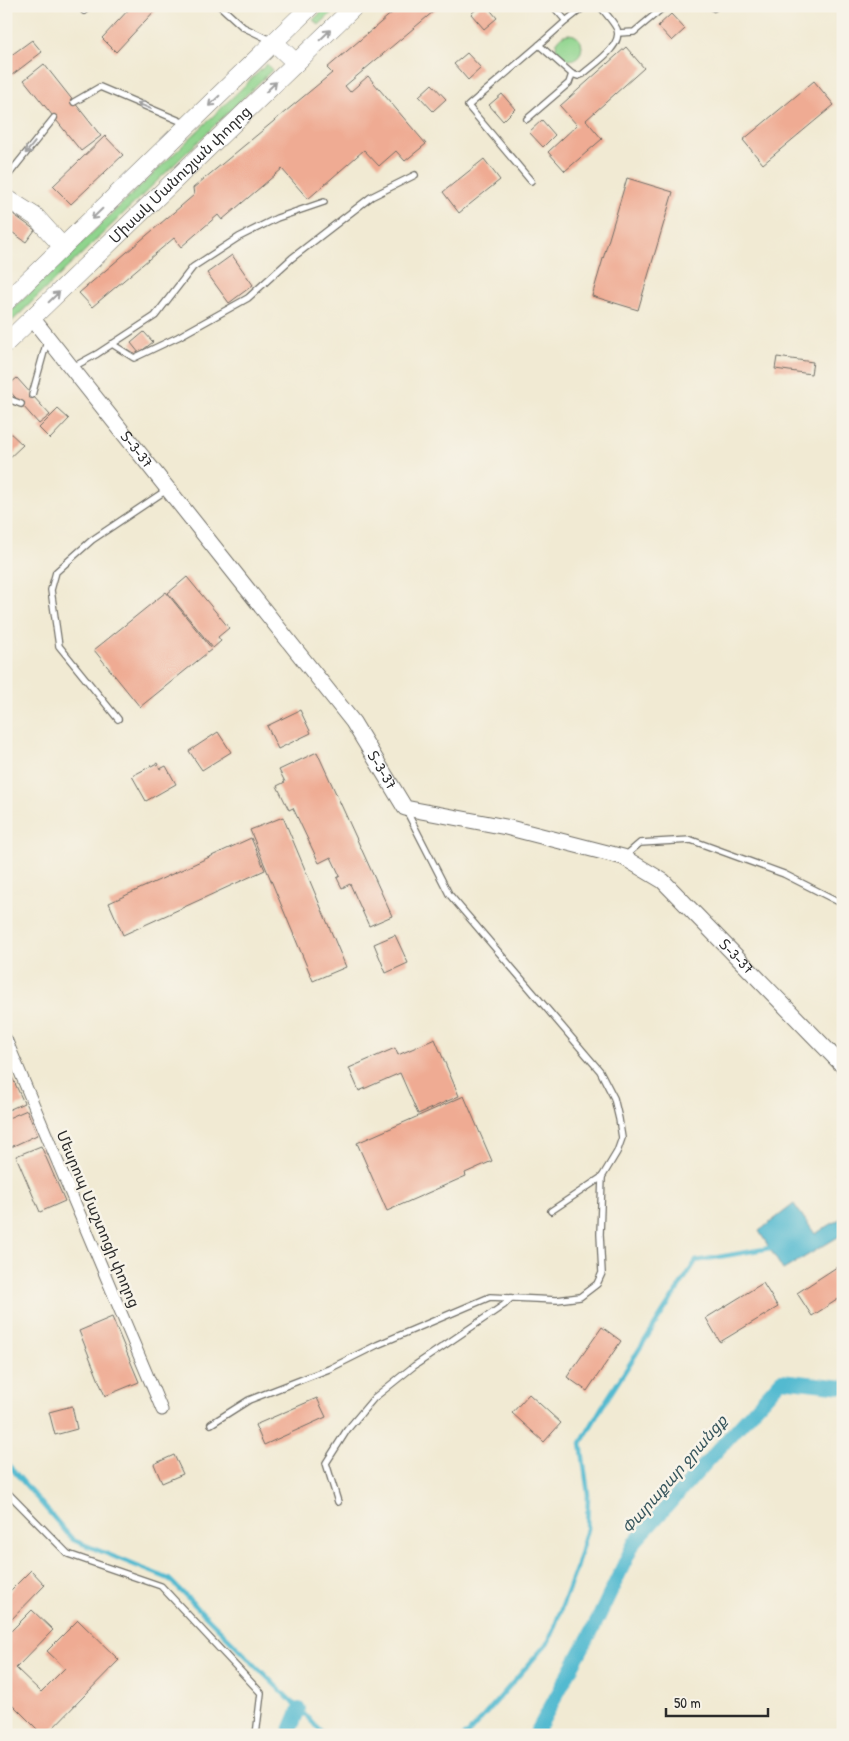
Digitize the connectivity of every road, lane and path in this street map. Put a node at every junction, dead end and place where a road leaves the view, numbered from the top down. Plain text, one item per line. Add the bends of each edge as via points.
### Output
1 (220, 6) edge
2 (311, 6) edge
3 (355, 6) edge
4 (553, 6) edge
5 (585, 6) edge
6 (600, 6) edge
7 (665, 6) edge
8 (566, 21) junction
9 (618, 33) junction
10 (274, 42) junction
11 (539, 46) junction
12 (296, 63) junction
13 (572, 74) junction
14 (74, 102) dead end
15 (54, 118) dead end
16 (527, 119) dead end
17 (188, 125) junction
18 (416, 175) dead end
19 (6, 178) edge
20 (531, 181) dead end
21 (6, 198) edge
22 (324, 202) dead end
23 (63, 247) junction
24 (6, 302) edge
25 (32, 318) junction
26 (48, 338) junction
27 (6, 343) edge
28 (112, 344) junction
29 (72, 368) junction
30 (32, 395) dead end
31 (6, 398) edge
32 (21, 404) dead end
33 (168, 489) junction
34 (118, 719) dead end
35 (405, 808) junction
36 (623, 857) junction
37 (843, 904) edge
38 (6, 1039) edge
39 (843, 1066) edge
40 (602, 1177) junction
41 (551, 1211) dead end
42 (511, 1298) junction
43 (162, 1410) dead end
44 (211, 1424) dead end
45 (6, 1491) edge
46 (338, 1502) dead end
47 (256, 1735) edge

1 - 10 lane via 243,27
2 - 10 main road, Միսակ Մանուշյան փողոց
12 -> 3 main road, Միսակ Մանուշյան փողոց
4 - 8 lane
5 - 8 lane
6 - 9 lane
7 - 9 lane via 634,32
8 - 11 lane
9 - 13 lane via 612,48 583,74
10 - 12 main road
10 -> 17 main road, Միսակ Մանուշյան փողոց
11 - 13 lane
11 - 20 lane via 468,106
25 -> 12 main road, Միսակ Մանուշյան փողոց
13 - 16 lane via 569,83
17 -> 14 lane via 100,87
15 -> 19 lane
17 -> 23 main road, Միսակ Մանուշյան փողոց
18 - 28 lane via 371,197 292,258 248,298 134,358
21 - 23 main road via 36,217
22 - 28 lane via 277,218 239,237 193,267 155,316
23 - 24 main road, Միսակ Մանուշյան փողոց
25 - 26 main road, Տ-3-37 / Տ-3-37
25 - 27 main road, Միսակ Մանուշյան փողոց
26 - 29 main road, Տ-3-37 / Տ-3-37
26 - 30 lane
28 - 29 lane
29 - 33 main road, Տ-3-37 / Տ-3-37
31 - 32 lane
33 - 34 lane via 92,540 56,572 51,590 59,646
33 - 35 main road, Տ-3-37 / Տ-3-37 via 353,722
35 - 36 main road, Տ-3-37 / Տ-3-37 via 506,827
35 - 40 lane via 449,894 600,1071 614,1098 622,1138
36 - 37 lane via 640,843 691,840 784,874
36 - 39 main road, Տ-3-37 / Տ-3-37 via 663,881
38 - 43 street, Մեսրոպ Մաշտոցի փողոց
40 - 41 lane
40 - 42 lane via 602,1273 596,1284 580,1297 557,1300
42 - 44 lane via 490,1296 329,1369 249,1400
42 - 46 lane via 414,1366 374,1398 346,1430 326,1463
45 - 47 lane via 68,1554 161,1586 262,1693

